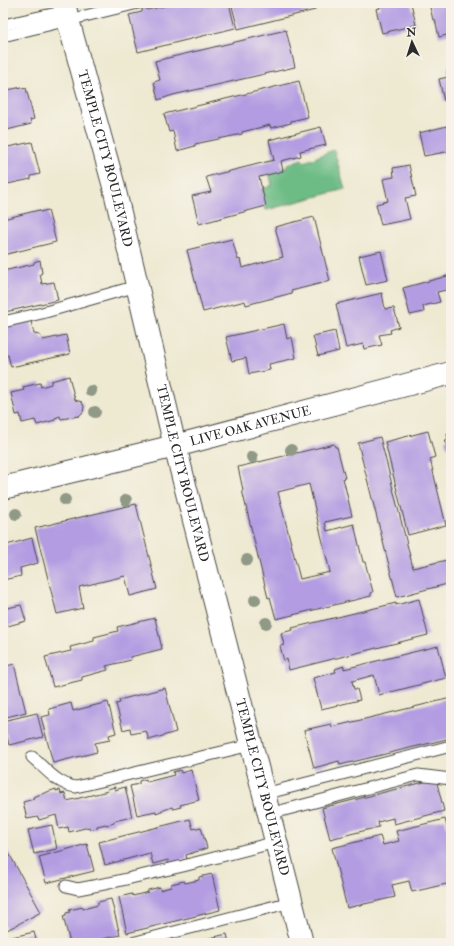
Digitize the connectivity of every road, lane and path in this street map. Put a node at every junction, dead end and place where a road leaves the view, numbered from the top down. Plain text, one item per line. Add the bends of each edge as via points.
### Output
1 (138, 3) edge
2 (66, 11) edge
3 (3, 26) edge
4 (3, 36) edge
5 (137, 286) junction
6 (3, 322) edge
7 (451, 373) edge
8 (175, 446) junction
9 (3, 488) edge
10 (251, 745) junction
11 (451, 746) edge
12 (32, 757) dead end
13 (451, 779) edge
14 (266, 804) junction
15 (276, 842) junction
16 (66, 886) dead end
17 (291, 902) junction
18 (132, 943) edge
19 (302, 943) edge

1 - 2 lane
2 - 3 lane
2 - 4 lane
2 - 5 main road, TEMPLE CITY BOULEVARD via 113,183
5 - 6 lane
5 - 8 main road, TEMPLE CITY BOULEVARD
7 - 8 main road, LIVE OAK AVENUE
8 - 9 main road, LIVE OAK AVENUE
8 - 10 main road, TEMPLE CITY BOULEVARD
10 - 12 lane via 76,787 62,783
10 - 14 main road, TEMPLE CITY BOULEVARD
11 - 14 lane
13 - 14 lane via 418,775
14 - 15 main road, TEMPLE CITY BOULEVARD
15 - 16 lane via 109,883 78,889
15 - 17 main road, TEMPLE CITY BOULEVARD
17 - 18 lane
17 - 19 main road, TEMPLE CITY BOULEVARD

